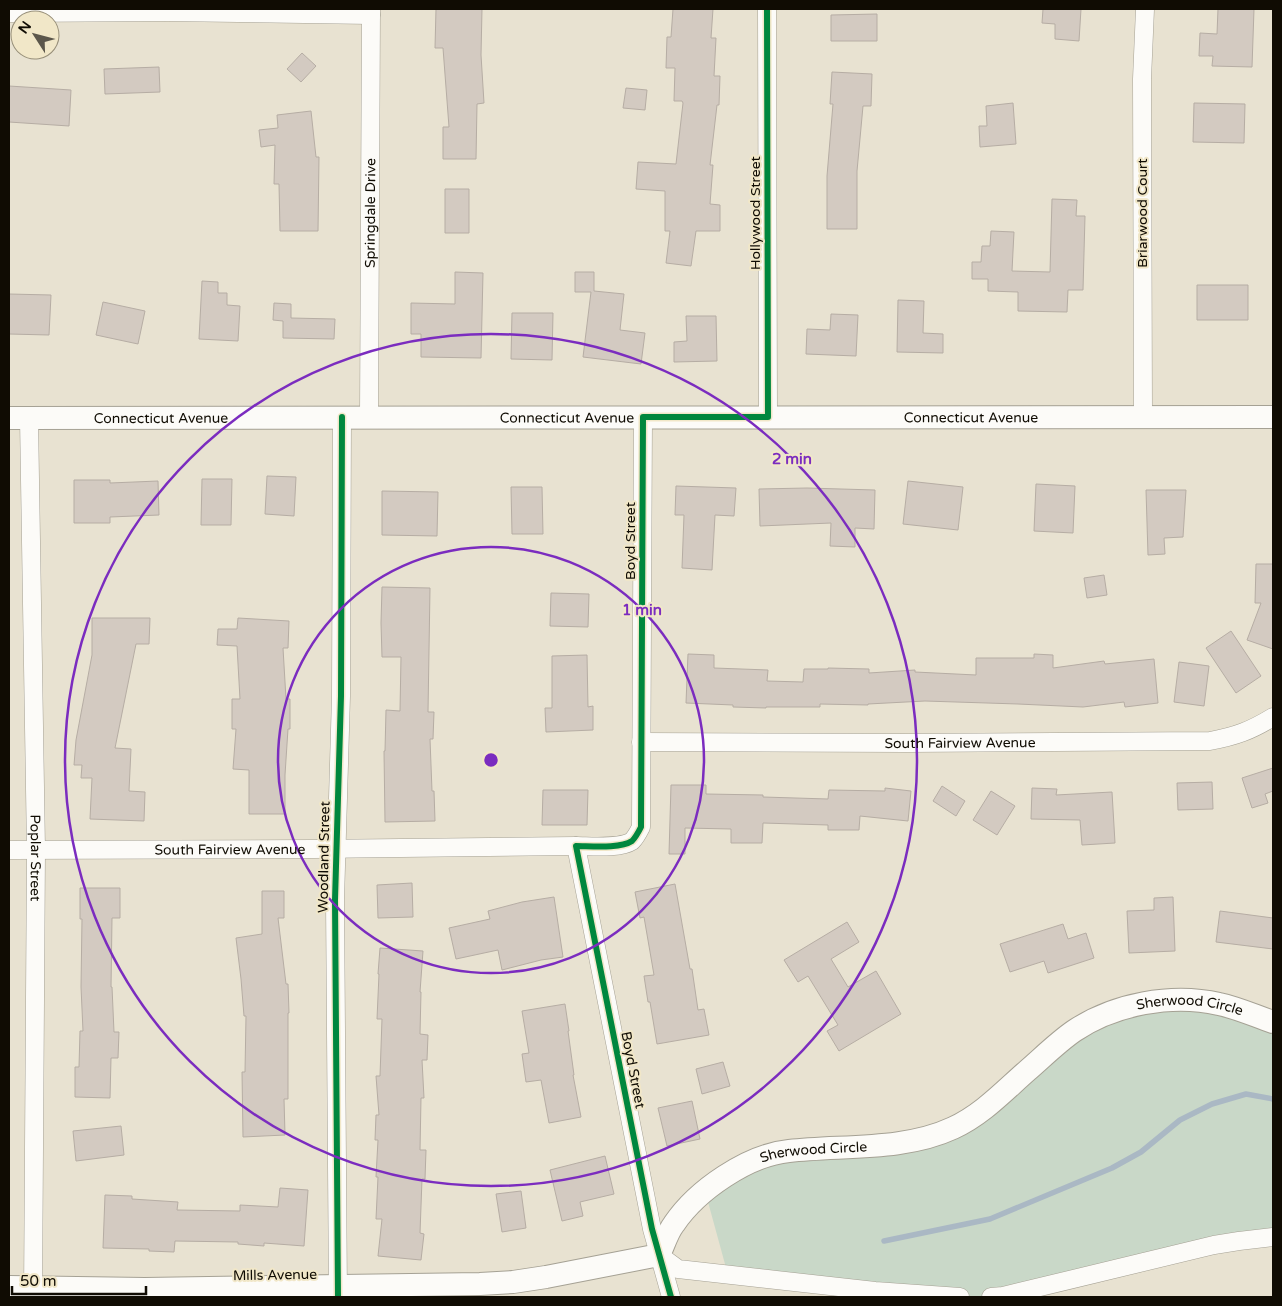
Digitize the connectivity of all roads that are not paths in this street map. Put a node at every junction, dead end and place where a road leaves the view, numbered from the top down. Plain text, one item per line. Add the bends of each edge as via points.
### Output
1 (767, 9) edge
2 (1145, 9) edge
3 (60, 12) edge
4 (371, 12) edge
5 (1143, 416) junction
6 (342, 417) junction
7 (643, 417) junction
8 (768, 417) junction
9 (1273, 417) edge
10 (19, 418) edge
11 (369, 418) junction
12 (1273, 717) edge
13 (641, 742) junction
14 (631, 841) joint
15 (576, 846) junction
16 (336, 849) junction
17 (9, 850) edge
18 (36, 850) junction
19 (1273, 1022) edge
20 (1273, 1237) edge
21 (659, 1255) junction
22 (9, 1287) edge
23 (33, 1292) edge
24 (338, 1292) edge
25 (672, 1297) edge
26 (960, 1297) edge
27 (991, 1297) edge

1 - 8 street, Hollywood Street
2 - 5 street, Briarwood Court via 1142,79
3 - 4 street
4 - 11 street, Springdale Drive
5 - 8 street, Connecticut Avenue
5 - 9 street, Connecticut Avenue
6 - 10 street, Connecticut Avenue
6 - 11 street, Connecticut Avenue
6 - 16 street, Woodland Street via 341,696
7 - 8 street, Connecticut Avenue
7 - 11 street, Connecticut Avenue
7 - 13 street, Boyd Street
10 - 18 street, Poplar Street
12 - 13 street, South Fairview Avenue via 1255,728 1210,740
13 - 14 street, Boyd Street via 641,827
14 - 15 street, South Fairview Avenue via 618,845
15 - 16 street, South Fairview Avenue
15 - 21 street, Boyd Street
16 - 18 street, South Fairview Avenue
16 - 24 street, Woodland Street
17 - 18 street, South Fairview Avenue
18 - 23 street, Poplar Street
19 - 21 street, Sherwood Circle via 1220,1004 1192,999 1148,1002 1108,1013 1074,1031 986,1107 954,1128 911,1141 787,1151 743,1165 717,1182 688,1208 673,1225
20 - 27 street via 1214,1245
21 - 24 street, Mills Avenue via 514,1282
21 - 25 street, Boyd Street
21 - 26 street via 678,1269 874,1291
22 - 23 street, Mills Avenue
23 - 24 street, Mills Avenue via 145,1289

